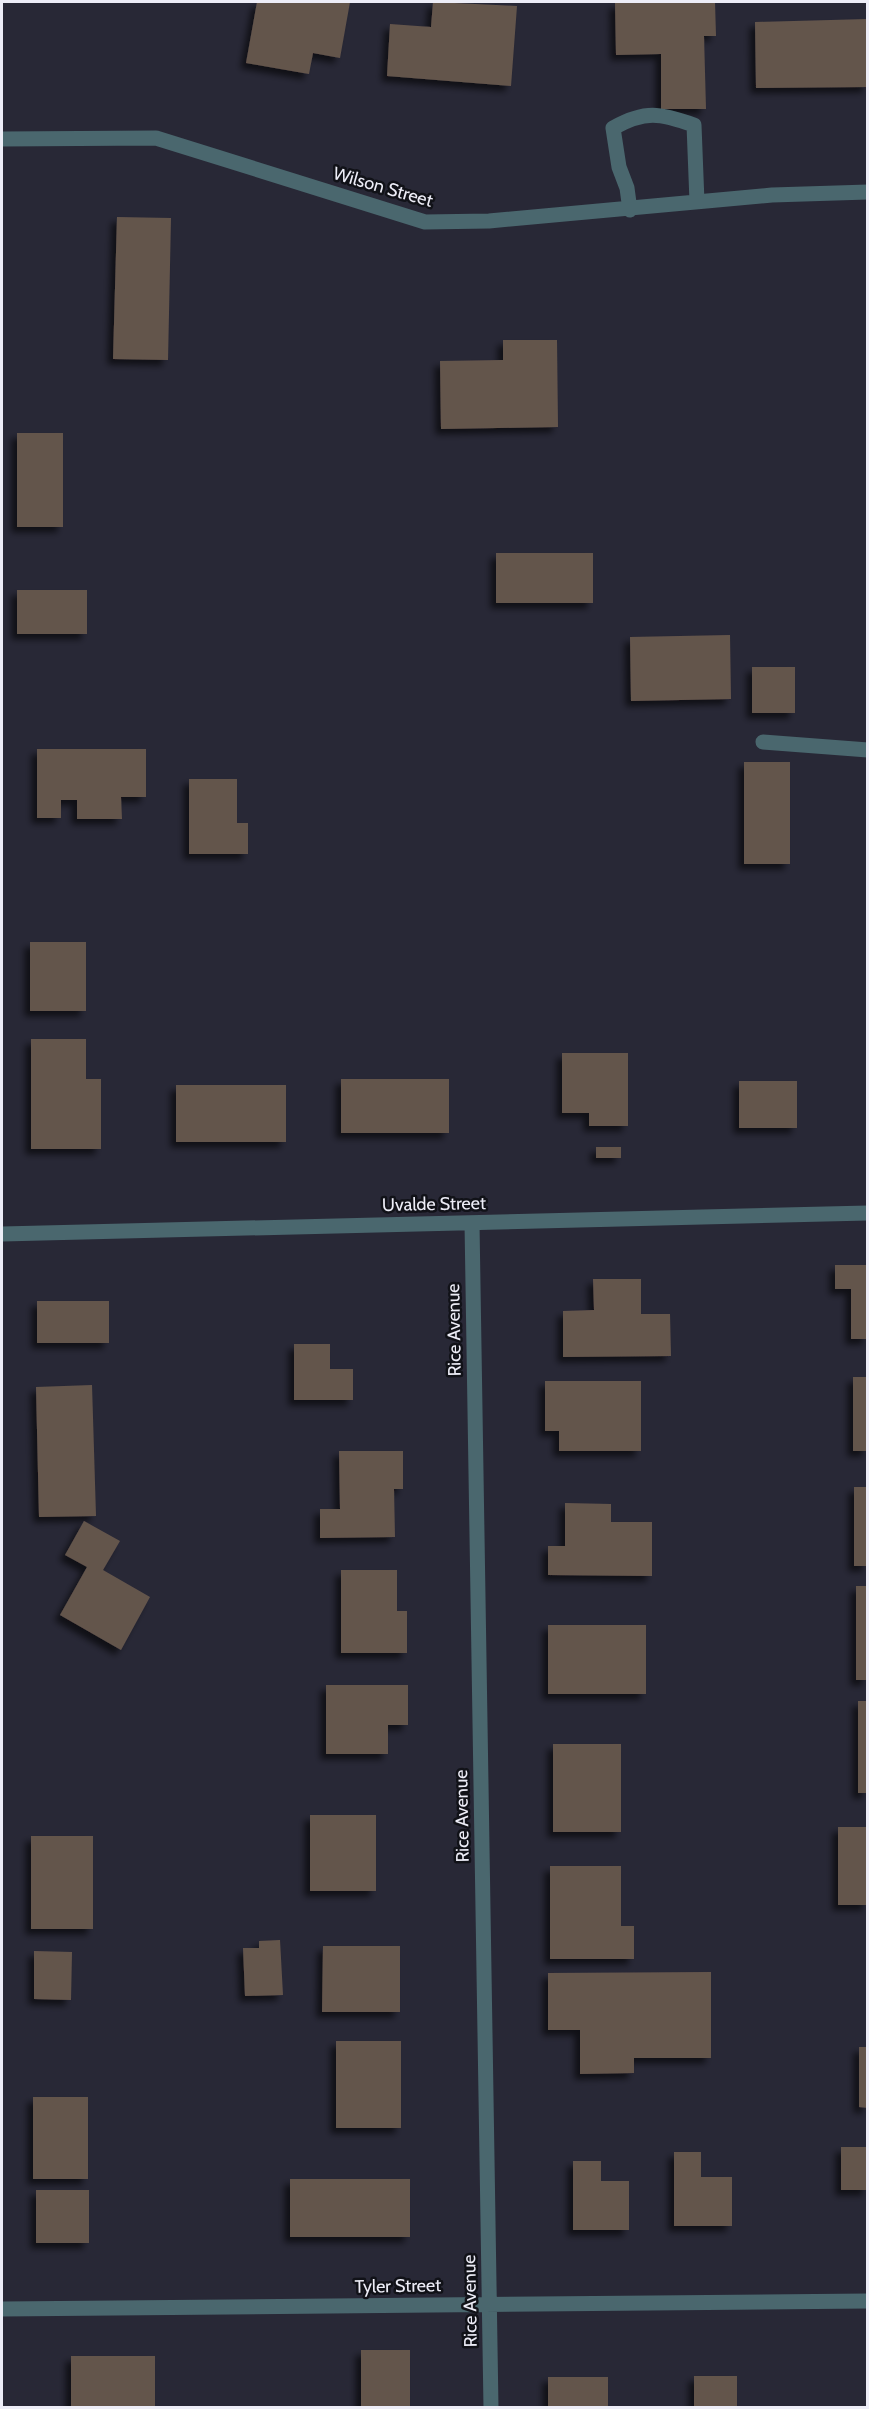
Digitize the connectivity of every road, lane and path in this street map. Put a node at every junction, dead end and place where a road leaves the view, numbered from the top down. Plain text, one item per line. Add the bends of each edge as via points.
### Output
1 (2, 139) edge
2 (867, 192) edge
3 (697, 202) junction
4 (630, 210) junction
5 (763, 742) dead end
6 (867, 750) edge
7 (867, 1213) edge
8 (472, 1223) junction
9 (2, 1234) edge
10 (867, 2301) edge
11 (490, 2305) junction
12 (2, 2309) edge
13 (491, 2408) edge

1 - 4 street, Wilson Street via 156,138 425,222
2 - 3 street, Wilson Street
3 - 4 street, Wilson Street
3 - 4 street via 694,125 666,115 634,116 613,128
5 - 6 street
7 - 8 street, Uvalde Street
8 - 9 street, Uvalde Street
8 - 11 street, Rice Avenue
10 - 11 street, Tyler Street
11 - 12 street, Tyler Street
11 - 13 street, Rice Avenue

